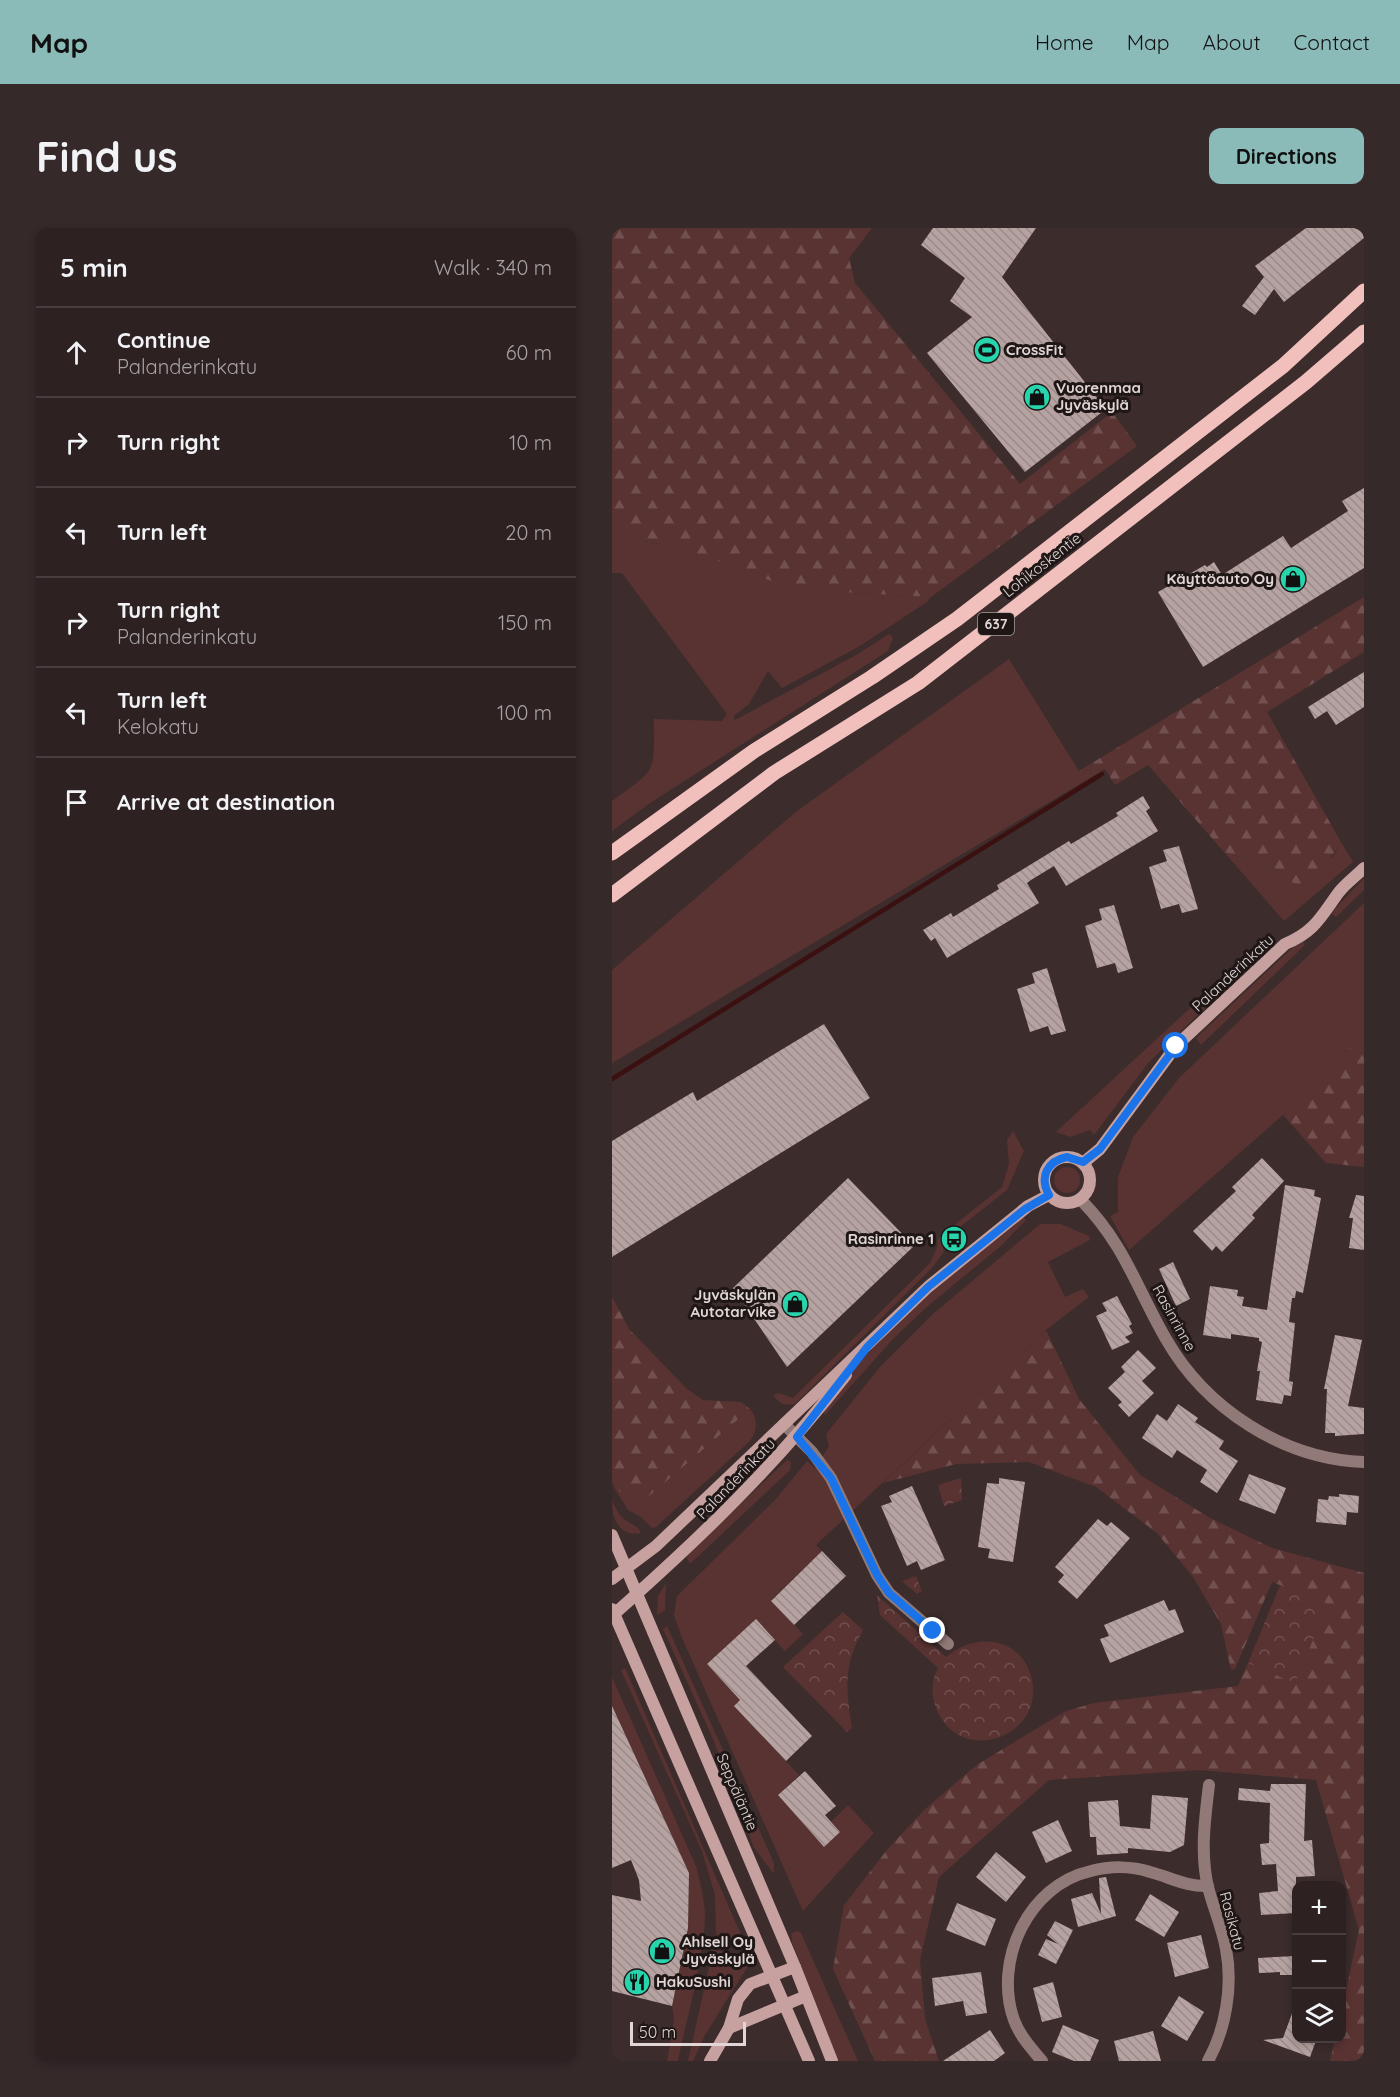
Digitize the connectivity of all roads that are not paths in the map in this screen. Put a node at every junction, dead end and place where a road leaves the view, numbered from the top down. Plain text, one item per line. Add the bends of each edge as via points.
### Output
1 (1364, 291) edge
2 (1364, 332) edge
3 (612, 853) edge
4 (1364, 868) edge
5 (612, 895) edge
6 (1083, 1162) junction
7 (1049, 1195) junction
8 (1081, 1200) junction
9 (868, 1346) junction
10 (784, 1424) junction
11 (797, 1437) junction
12 (1364, 1462) edge
13 (612, 1535) edge
14 (627, 1568) junction
15 (612, 1580) edge
16 (637, 1594) junction
17 (613, 1613) edge
18 (948, 1644) dead end
19 (1209, 1785) dead end
20 (1208, 1886) junction
21 (795, 1967) junction
22 (770, 1974) junction
23 (806, 1996) junction
24 (785, 2006) junction
25 (729, 2028) junction
26 (710, 2061) edge
27 (809, 2061) edge
28 (832, 2061) edge
29 (1042, 2061) edge
30 (1208, 2061) edge

1 - 3 main road, Lohikoskentie / 637 via 1283,366 957,619 754,751
2 - 5 main road, Lohikoskentie / 637 via 1224,446 918,683 774,773
4 - 6 street, Palanderinkatu via 1340,891 1315,925 1285,944 1176,1046 1100,1149
6 - 7 street via 1067,1157 1052,1162 1044,1174
6 - 8 street via 1091,1181
7 - 8 street via 1060,1203
7 - 9 street, Palanderinkatu via 1025,1209 928,1287
8 - 12 street, Rasinrinne via 1121,1248 1166,1340 1218,1403 1249,1425 1290,1445 1335,1459
9 - 10 street, Palanderinkatu
9 - 11 street, Palanderinkatu
10 - 11 street
10 - 14 street, Palanderinkatu via 656,1546
11 - 16 street, Palanderinkatu via 740,1498
11 - 18 street via 831,1478 889,1593
13 - 14 street, Seppäläntie
14 - 15 street, Palanderinkatu
14 - 16 street, Seppäläntie
16 - 17 street, Palanderinkatu
16 - 21 street, Seppäläntie
17 - 22 street
19 - 20 street, Rasikatu via 1203,1828
20 - 29 street via 1123,1867 1090,1871 1061,1884 1037,1903 1016,1939 1007,1972 1014,2020 1025,2042
20 - 30 street, Rasikatu via 1227,1950 1230,1983 1224,2019
21 - 22 street
21 - 23 street, Seppäläntie
22 - 24 street
22 - 25 street via 750,1984 738,1999
23 - 24 street
23 - 28 street, Seppäläntie
24 - 25 street
24 - 27 street
25 - 26 street

